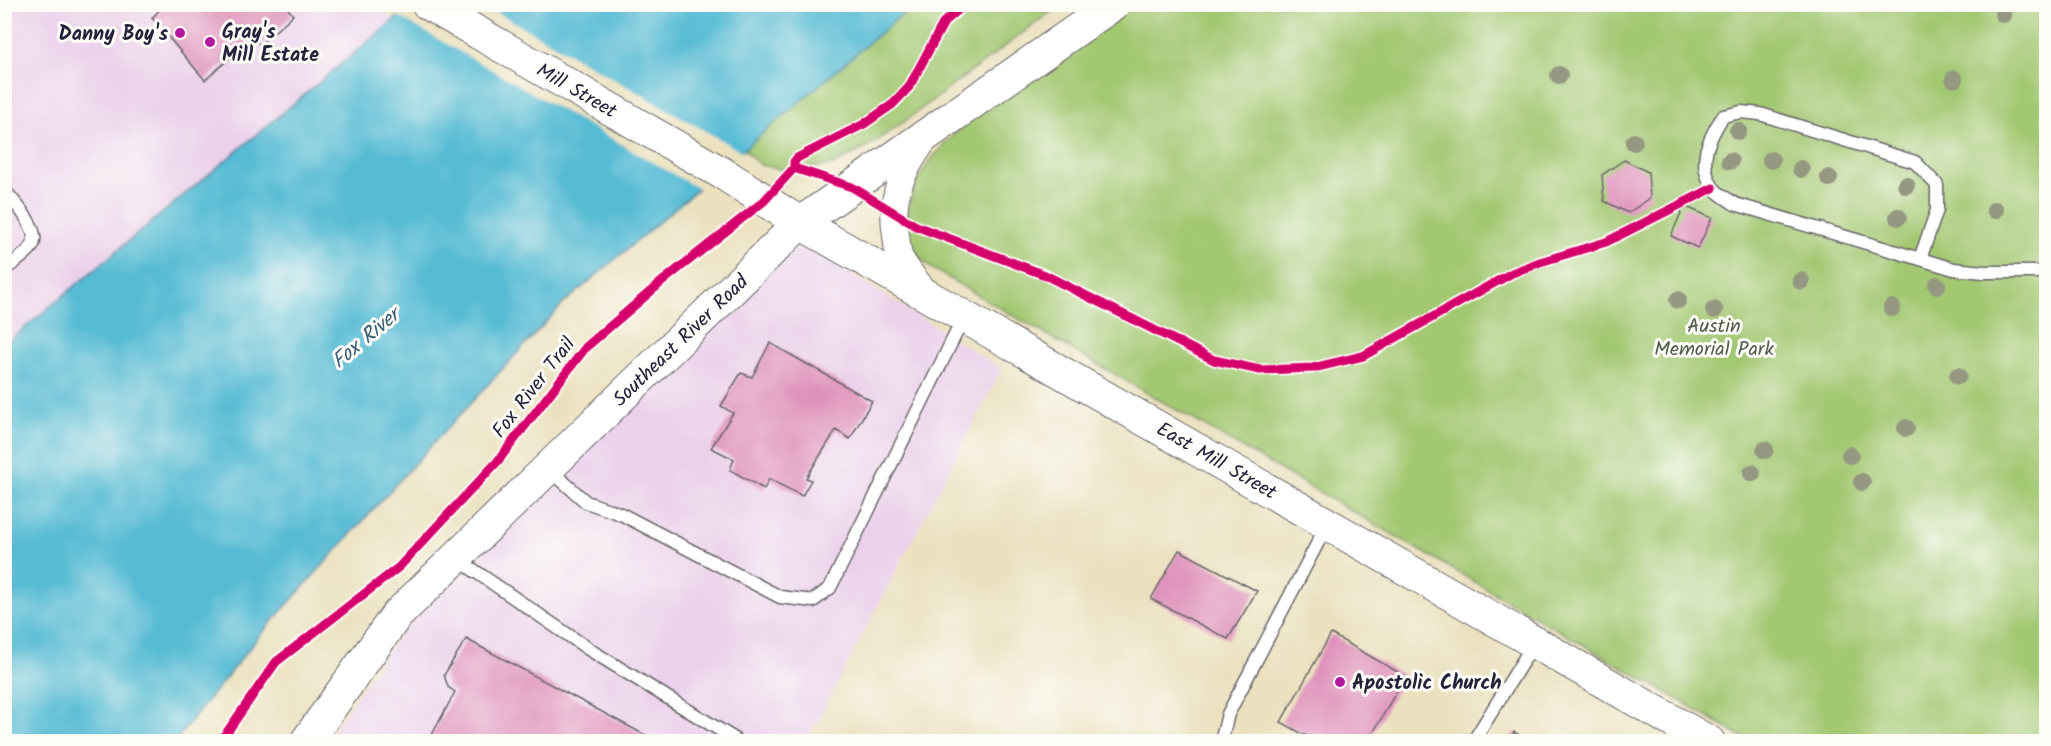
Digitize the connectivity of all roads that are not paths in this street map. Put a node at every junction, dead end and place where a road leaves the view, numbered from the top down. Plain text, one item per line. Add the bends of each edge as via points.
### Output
1 (428, 4) edge
2 (1114, 4) edge
3 (930, 132) junction
4 (727, 176) joint
5 (4, 190) edge
6 (800, 223) junction
7 (1920, 259) junction
8 (4, 270) edge
9 (2046, 272) edge
10 (927, 295) junction
11 (964, 316) junction
12 (548, 468) junction
13 (1328, 524) junction
14 (456, 558) junction
15 (1535, 642) junction
16 (306, 741) edge
17 (732, 741) edge
18 (1221, 741) edge
19 (1473, 741) edge
20 (1709, 741) edge

1 - 4 street, Mill Street
2 - 3 street, Southeast River Road
3 - 6 street, Southeast River Road
3 - 10 street via 910,159 894,205 899,255
4 - 6 street, East Mill Street
5 - 8 lane via 32,225 36,239 32,248
6 - 10 street, East Mill Street
6 - 12 street, Southeast River Road
7 - 7 lane via 1937,210 1937,185 1916,162 1760,114 1741,112 1723,116 1709,138 1705,164 1713,188 1735,204
7 - 9 lane via 1984,272
10 - 11 street, East Mill Street
11 - 12 lane via 830,588 813,602 780,597 621,514 586,502
11 - 13 street, East Mill Street
12 - 14 street, Southeast River Road
13 - 15 street, East Mill Street
13 - 18 lane via 1228,714
14 - 16 street, Southeast River Road via 396,616
14 - 17 lane via 590,650 733,738
15 - 19 lane
15 - 20 street, East Mill Street

